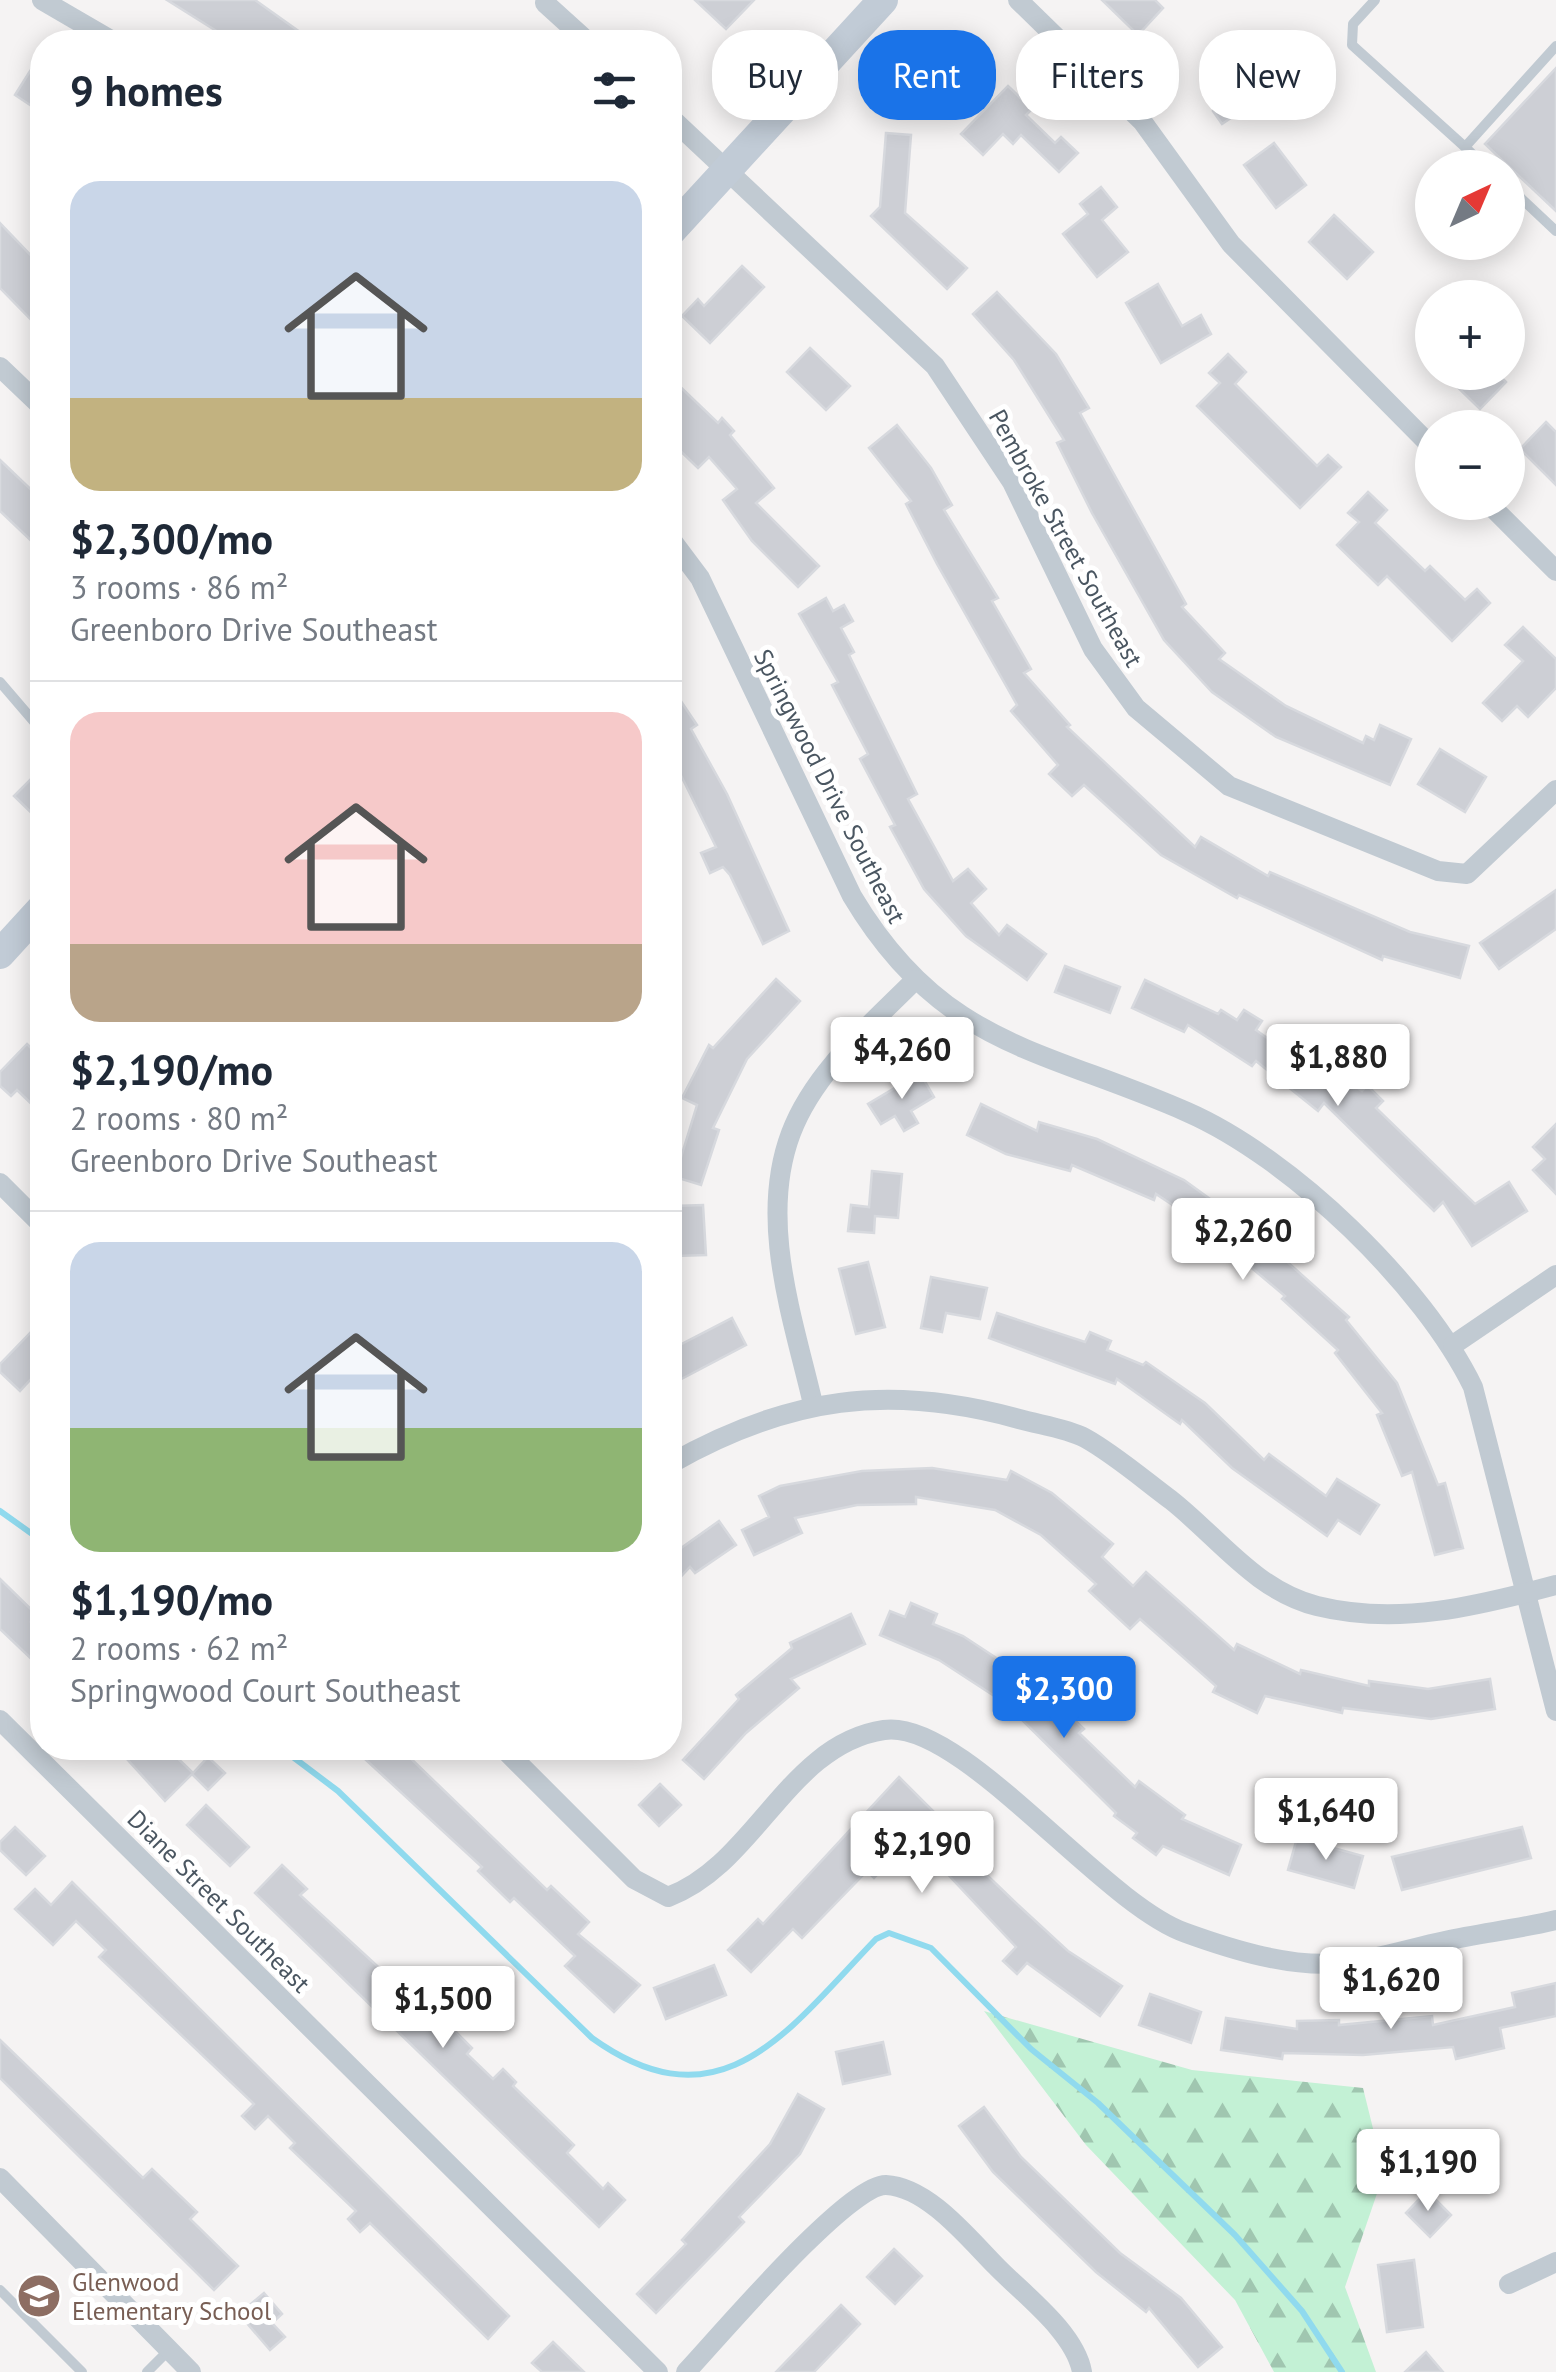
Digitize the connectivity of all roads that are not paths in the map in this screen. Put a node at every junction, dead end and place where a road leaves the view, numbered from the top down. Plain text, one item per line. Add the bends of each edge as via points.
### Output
1 (42, 0) edge
2 (883, 0) edge
3 (1018, 0) edge
4 (1375, 0) edge
5 (546, 3) dead end
6 (93, 30) edge
7 (575, 30) edge
8 (1556, 46) edge
9 (682, 128) edge
10 (1465, 147) junction
11 (1468, 150) edge
12 (728, 170) junction
13 (1525, 202) edge
14 (682, 219) edge
15 (1556, 231) edge
16 (0, 367) edge
17 (30, 396) edge
18 (1415, 430) edge
19 (1505, 520) edge
20 (682, 554) edge
21 (1556, 572) edge
22 (0, 682) edge
23 (30, 717) edge
24 (1556, 790) edge
25 (30, 921) edge
26 (0, 954) edge
27 (914, 980) junction
28 (0, 1183) edge
29 (30, 1212) edge
30 (1556, 1275) edge
31 (1452, 1345) junction
32 (812, 1404) junction
33 (682, 1457) edge
34 (1556, 1585) edge
35 (1527, 1593) junction
36 (1556, 1711) edge
37 (0, 1720) edge
38 (30, 1750) edge
39 (40, 1760) edge
40 (515, 1760) edge
41 (1556, 1920) edge
42 (0, 2178) edge
43 (1556, 2262) edge
44 (1509, 2284) dead end
45 (0, 2290) edge
46 (170, 2350) junction
47 (82, 2372) edge
48 (146, 2372) edge
49 (191, 2372) edge
50 (658, 2372) edge
51 (686, 2372) edge
52 (1082, 2372) edge

1 - 6 street
2 - 12 street
3 - 18 street via 1142,121 1231,244
4 - 10 lane via 1353,24 1352,44
5 - 7 street
8 - 10 lane
9 - 12 street, Pembroke Street Southeast
10 - 11 lane
12 - 14 street
12 - 24 street, Pembroke Street Southeast via 935,366 1012,482 1094,649 1136,708 1229,786 1438,872 1467,874
13 - 15 lane
16 - 17 street
19 - 21 street
20 - 27 street, Springwood Drive Southeast via 700,578 852,896
22 - 23 lane
25 - 26 street
27 - 31 street, Springwood Drive Southeast via 967,1022 1190,1113 1242,1143 1298,1182 1386,1266
27 - 32 street via 813,1093 780,1169 781,1262
28 - 29 street
30 - 31 street
31 - 35 street, Springwood Drive Southeast via 1473,1388
32 - 33 street
32 - 35 street via 893,1396 972,1406 1083,1437 1174,1503 1249,1572 1313,1605 1404,1616
34 - 35 street
35 - 36 street, Springwood Drive Southeast
37 - 38 street, Diane Street Southeast
39 - 50 street, Diane Street Southeast
40 - 41 street via 634,1879 668,1898 695,1887 848,1738 888,1729 923,1735 962,1760 1143,1909 1182,1932 1264,1956 1339,1964
42 - 46 street
43 - 44 street
45 - 47 lane
46 - 48 lane
46 - 49 street
51 - 52 street via 823,2227 861,2192 886,2186 924,2199 978,2249 1056,2328

